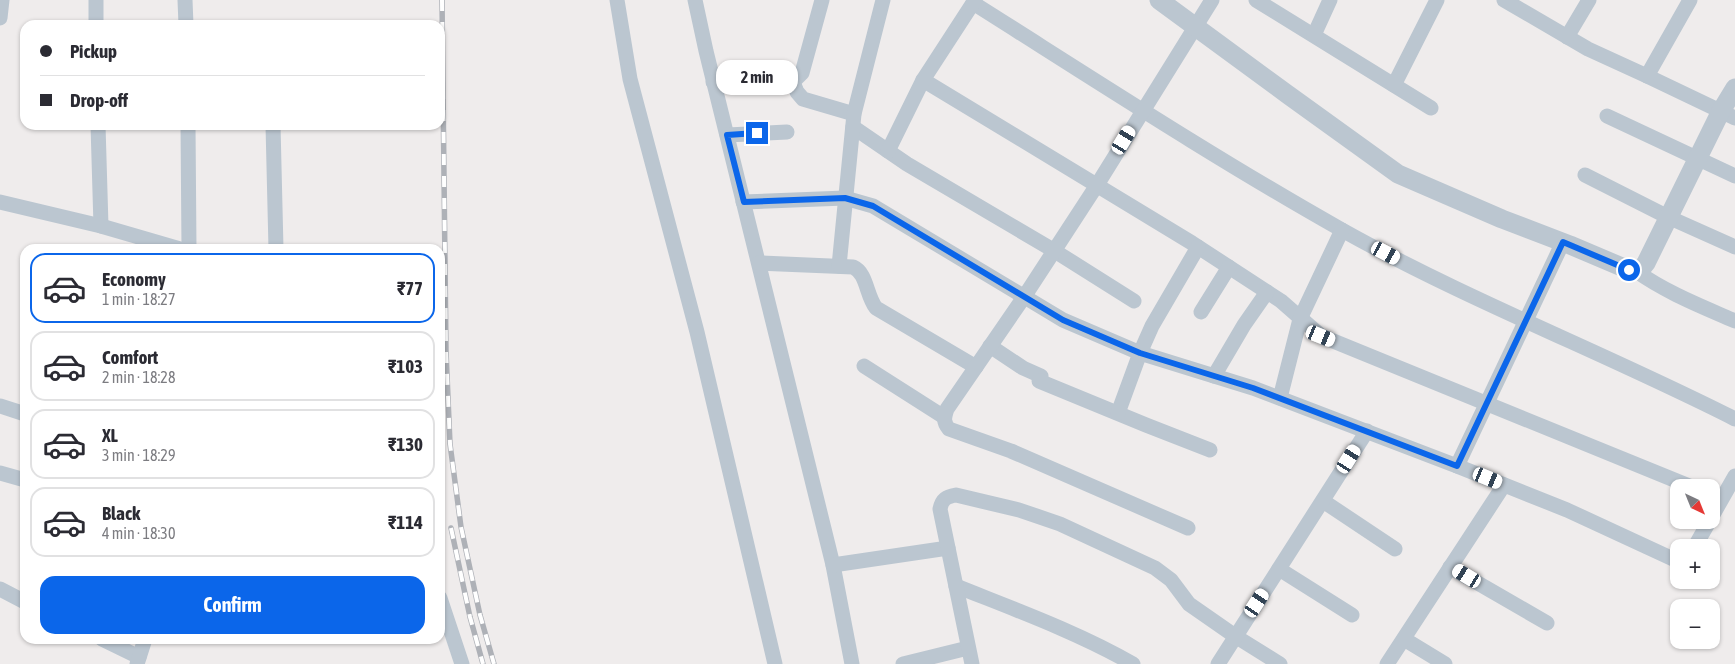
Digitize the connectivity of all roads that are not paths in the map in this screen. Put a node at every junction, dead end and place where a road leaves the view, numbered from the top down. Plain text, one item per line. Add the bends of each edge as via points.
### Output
1 (2, 0) edge
2 (96, 0) edge
3 (185, 0) edge
4 (617, 0) edge
5 (695, 0) edge
6 (822, 0) edge
7 (883, 0) edge
8 (1159, 0) edge
9 (1212, 0) edge
10 (1256, 0) edge
11 (1330, 0) edge
12 (1437, 0) edge
13 (1504, 0) edge
14 (1589, 0) edge
15 (1690, 0) edge
16 (974, 1) edge
17 (0, 18) edge
18 (96, 20) edge
19 (186, 20) edge
20 (1196, 27) junction
21 (1314, 35) junction
22 (1567, 37) junction
23 (1647, 76) junction
24 (923, 80) junction
25 (713, 82) junction
26 (793, 82) junction
27 (1394, 85) junction
28 (1735, 88) edge
29 (1431, 108) dead end
30 (1143, 110) junction
31 (1728, 115) edge
32 (1607, 116) dead end
33 (853, 120) junction
34 (98, 130) edge
35 (188, 130) edge
36 (273, 130) edge
37 (787, 132) dead end
38 (727, 135) junction
39 (888, 151) junction
40 (1697, 159) junction
41 (1585, 175) dead end
42 (1735, 176) edge
43 (1097, 185) junction
44 (845, 198) junction
45 (0, 202) edge
46 (744, 202) junction
47 (1668, 217) junction
48 (101, 226) junction
49 (1342, 230) junction
50 (1563, 242) junction
51 (139, 243) edge
52 (188, 244) edge
53 (276, 244) edge
54 (1198, 247) junction
55 (1735, 247) edge
56 (1053, 250) junction
57 (758, 263) junction
58 (839, 266) junction
59 (1228, 267) junction
60 (1636, 271) junction
61 (1267, 292) junction
62 (1024, 297) junction
63 (1134, 301) dead end
64 (1201, 312) dead end
65 (1300, 318) junction
66 (1526, 322) junction
67 (1735, 322) edge
68 (990, 346) junction
69 (1140, 353) junction
70 (864, 366) dead end
71 (976, 367) junction
72 (1214, 376) junction
73 (1280, 398) junction
74 (1486, 404) junction
75 (0, 406) edge
76 (20, 412) edge
77 (1118, 413) junction
78 (944, 417) junction
79 (1735, 419) edge
80 (1366, 431) junction
81 (1210, 450) dead end
82 (1457, 466) junction
83 (0, 473) edge
84 (1735, 476) edge
85 (20, 479) edge
86 (1672, 479) edge
87 (1504, 484) junction
88 (1720, 493) edge
89 (1323, 501) junction
90 (1188, 528) dead end
91 (948, 548) junction
92 (1395, 549) dead end
93 (1670, 558) edge
94 (833, 565) junction
95 (1450, 567) junction
96 (1279, 569) junction
97 (956, 586) junction
98 (0, 589) edge
99 (20, 599) edge
100 (445, 613) edge
101 (1352, 615) dead end
102 (1547, 624) dead end
103 (1235, 636) junction
104 (1404, 639) junction
105 (110, 644) edge
106 (143, 644) edge
107 (968, 648) junction
108 (138, 661) edge
109 (462, 664) edge
110 (775, 664) edge
111 (852, 664) edge
112 (903, 664) edge
113 (972, 664) edge
114 (1133, 664) edge
115 (1218, 664) edge
116 (1280, 664) edge
117 (1387, 664) edge
118 (1445, 664) edge

1 - 17 street
2 - 18 street
3 - 19 street
4 - 110 street via 630,79 697,332
5 - 25 street
6 - 26 street via 802,73
7 - 33 street
8 - 20 street
9 - 20 street
10 - 21 street
11 - 21 street
12 - 27 street
13 - 22 street
14 - 22 street
15 - 23 street
16 - 24 street
16 - 30 street
20 - 30 street
20 - 50 street via 1398,174
21 - 27 street
22 - 23 street
23 - 31 street
24 - 39 street
24 - 43 street
25 - 26 street via 785,85
25 - 38 street
26 - 33 street via 802,99
27 - 29 street
28 - 31 street
30 - 43 street
30 - 49 street
31 - 40 street
32 - 40 street
33 - 39 street
33 - 44 street
34 - 48 street
35 - 52 street
36 - 53 street
37 - 38 street
38 - 46 street
39 - 56 street
40 - 42 street
40 - 47 street
41 - 47 street
43 - 54 street
43 - 56 street
44 - 46 street
44 - 58 street
44 - 62 street via 873,206
45 - 48 street
46 - 57 street
47 - 55 street
47 - 60 street via 1646,263
48 - 51 street
49 - 65 street
49 - 66 street
50 - 60 street
50 - 66 street
54 - 59 street
54 - 69 street
56 - 62 street
56 - 63 street
57 - 58 street
57 - 94 street
58 - 71 street via 852,267 862,273 870,300 876,308
59 - 61 street
59 - 64 street
60 - 67 street via 1672,294
61 - 65 street
61 - 72 street
62 - 68 street
62 - 69 street via 1063,320
65 - 73 street
65 - 74 street via 1321,336
66 - 74 street
66 - 79 street via 1672,387
68 - 71 street
68 - 77 street via 1040,378
69 - 72 street
69 - 77 street
70 - 78 street
71 - 78 street
72 - 73 street
73 - 80 street
74 - 82 street
74 - 86 street
75 - 76 street
77 - 81 street
78 - 90 street via 949,429 1011,451
80 - 82 street
80 - 89 street
82 - 87 street
83 - 85 street
84 - 88 street
87 - 93 street
87 - 95 street
89 - 92 street
89 - 96 street
91 - 94 street
91 - 97 street
91 - 103 street via 940,509 948,496 956,495 1019,510 1060,524 1155,568 1171,580 1189,604
94 - 111 street
95 - 102 street
95 - 104 street
96 - 101 street
96 - 103 street
97 - 107 street
97 - 114 street via 1054,626
98 - 99 street
100 - 109 street
103 - 115 street
103 - 116 street
104 - 117 street
104 - 118 street
105 - 108 street
106 - 108 street
107 - 112 street
107 - 113 street

